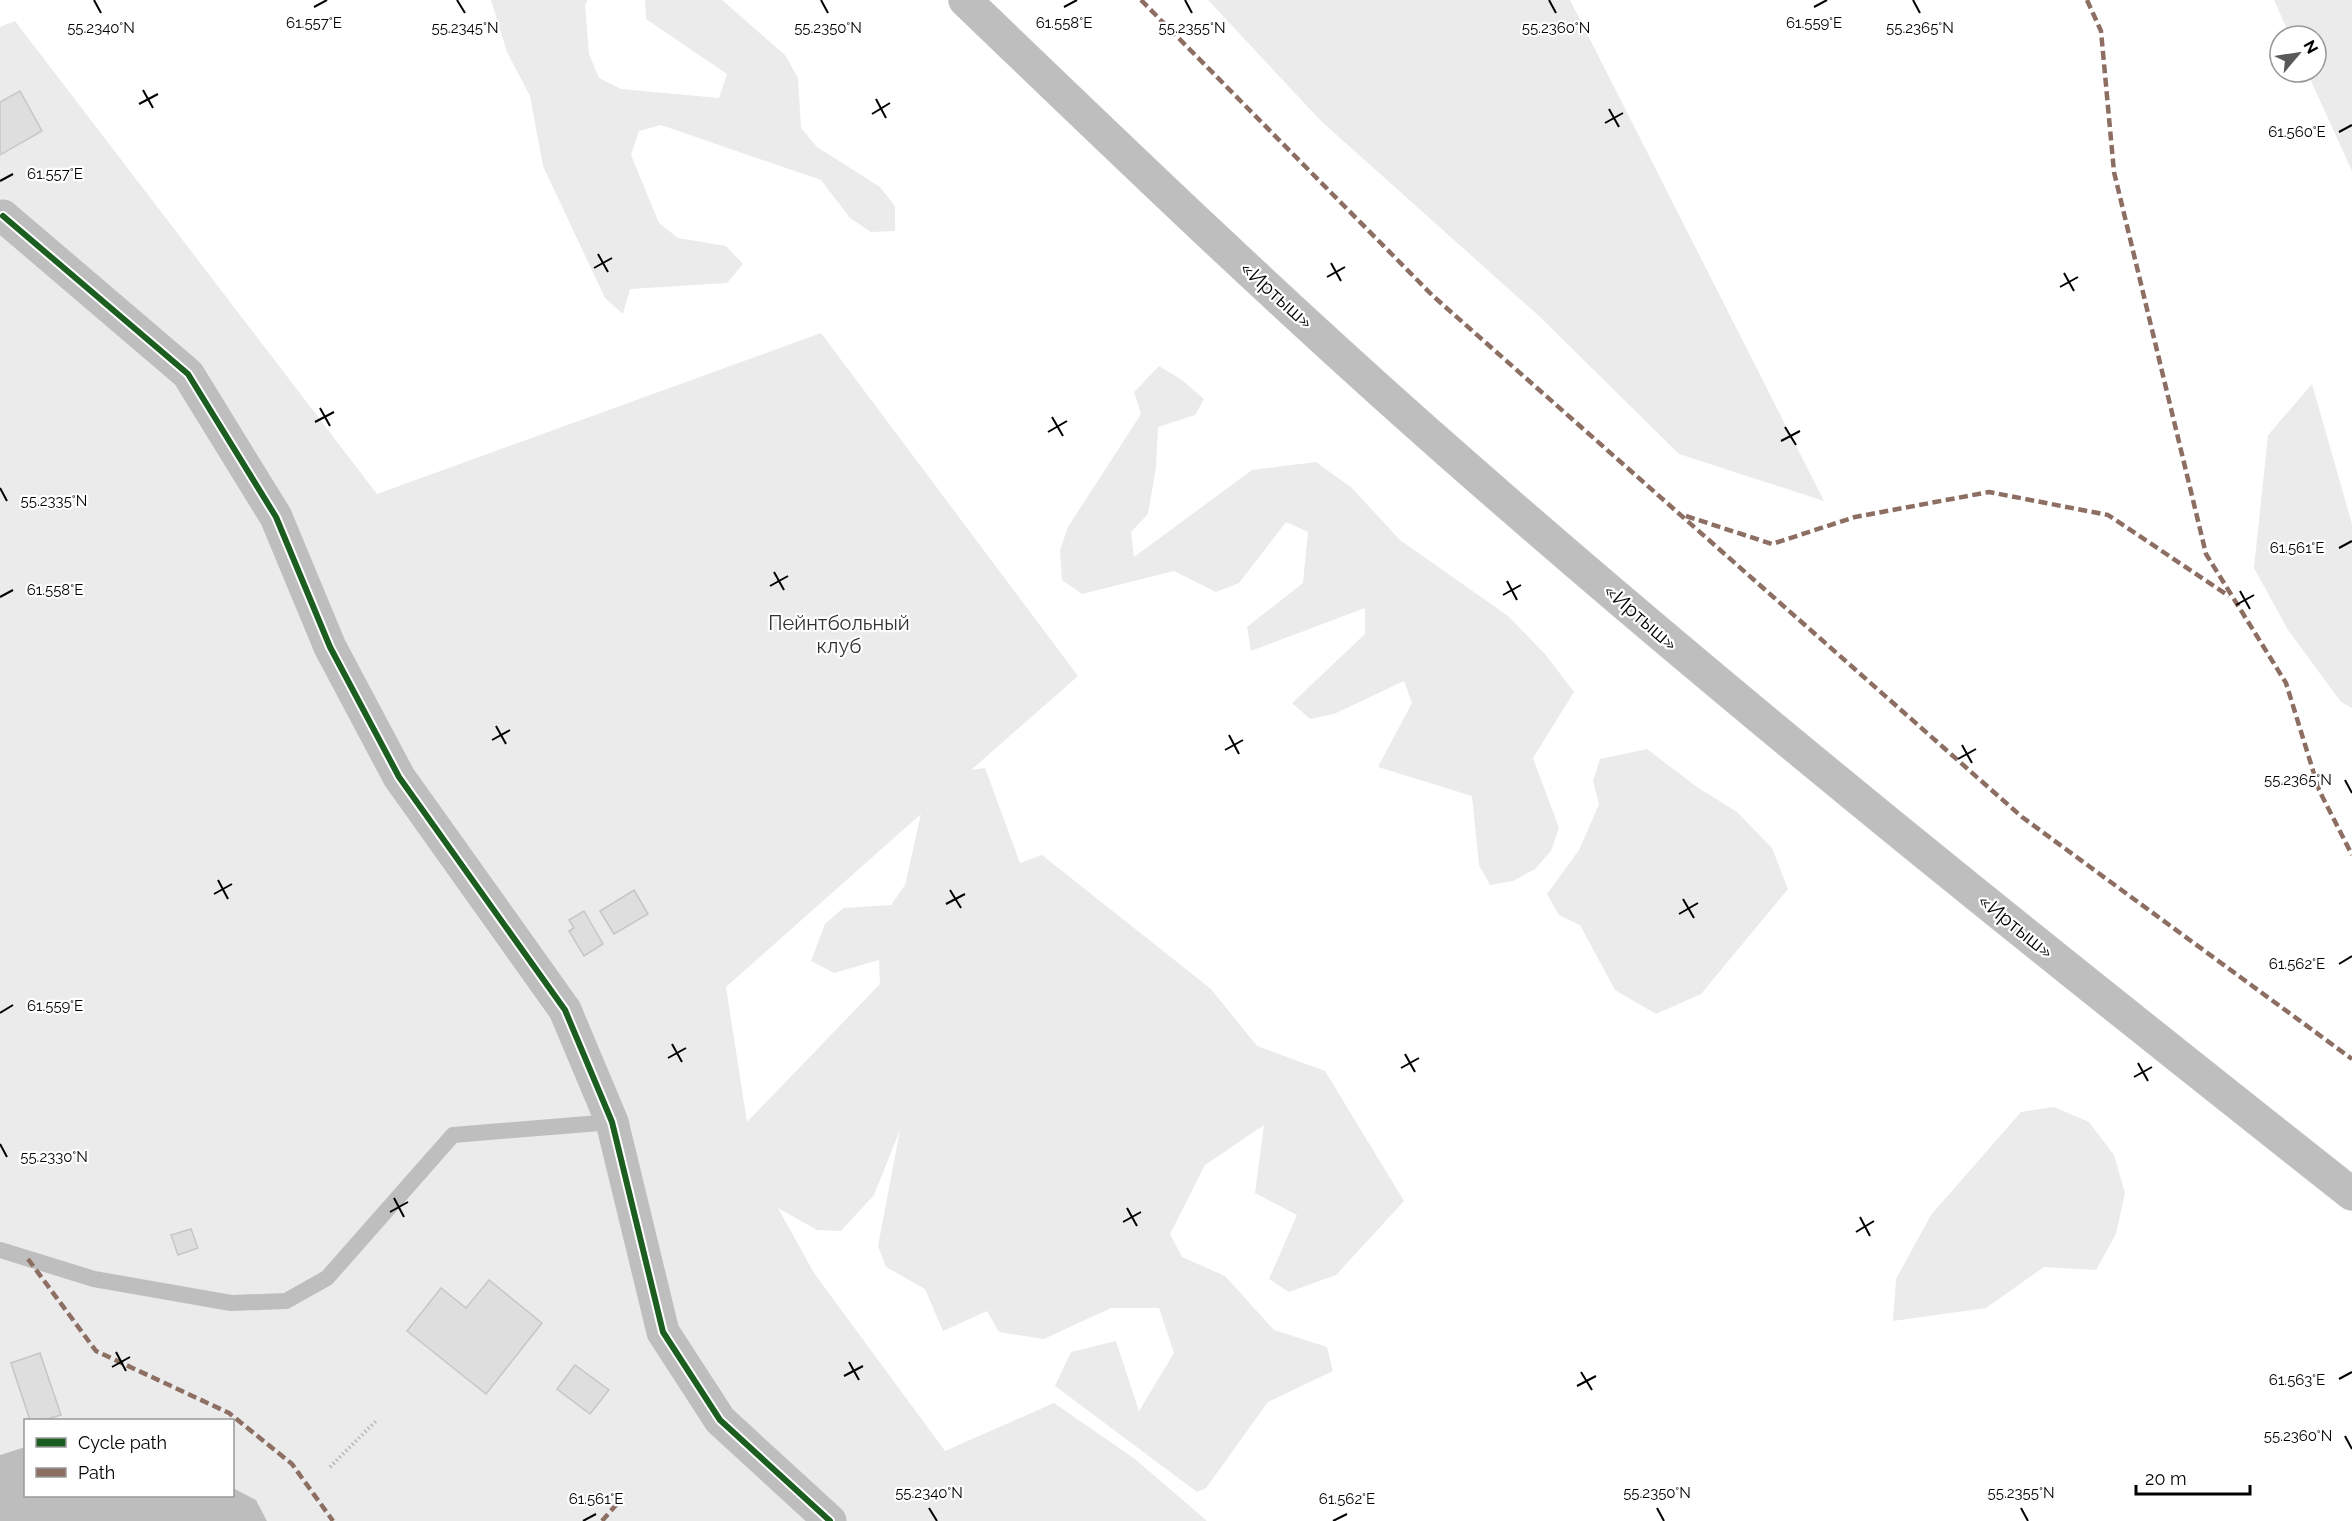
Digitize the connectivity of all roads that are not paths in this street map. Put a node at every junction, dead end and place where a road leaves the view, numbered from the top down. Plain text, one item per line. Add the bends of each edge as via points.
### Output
1 (965, 0) edge
2 (3, 216) dead end
3 (612, 1122) junction
4 (2352, 1194) edge
5 (0, 1250) edge
6 (830, 1521) edge

1 - 4 main road, «Иртыш» via 1176,204 1457,459 1729,693 1924,854
2 - 3 main road via 188,375 276,517 330,647 399,777 565,1010
3 - 5 lane via 453,1135 327,1278 285,1301 231,1303 94,1279
3 - 6 main road via 663,1332 720,1420

